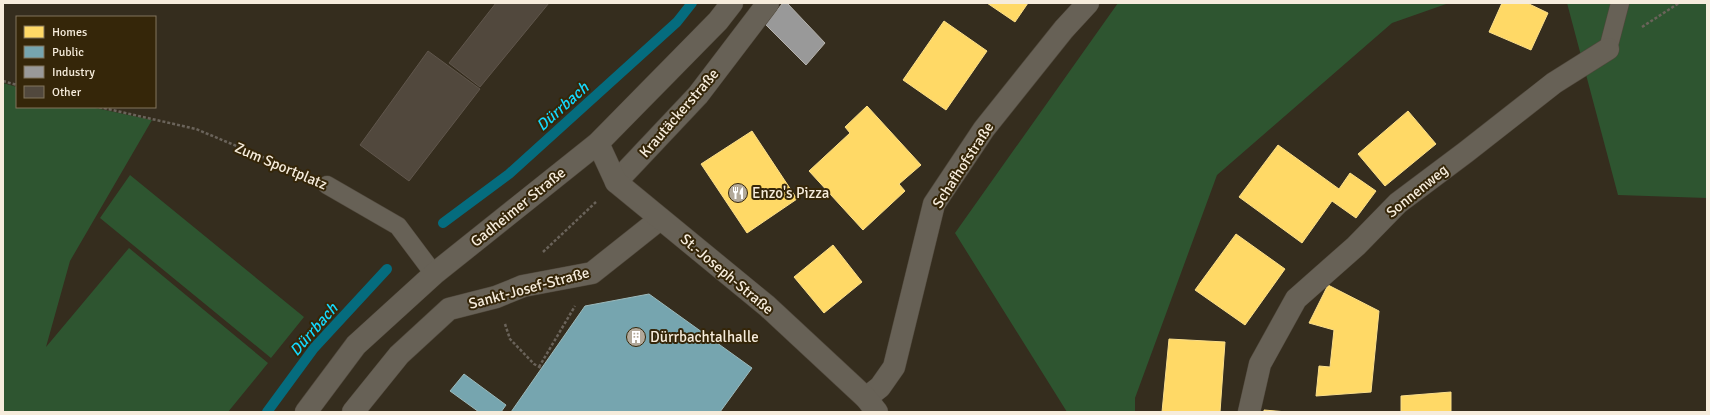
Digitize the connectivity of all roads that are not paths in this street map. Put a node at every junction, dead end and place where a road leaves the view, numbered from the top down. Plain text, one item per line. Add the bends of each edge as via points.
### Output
1 (732, 3) edge
2 (768, 3) edge
3 (1088, 3) edge
4 (1620, 3) edge
5 (1608, 49) joint
6 (598, 143) junction
7 (616, 182) junction
8 (328, 185) road end
9 (660, 219) junction
10 (434, 274) junction
11 (871, 405) edge
12 (306, 412) edge
13 (353, 412) edge
14 (1249, 412) edge

1 - 6 street, Gadheimer Straße via 718,21
2 - 7 street, Krautäckerstraße via 698,96
3 - 11 street, Schafhofstraße via 984,129 934,204 894,367
4 - 5 lane
5 - 14 street, Sonnenweg via 1554,83 1398,203 1356,246 1296,299 1260,364
6 - 7 street, St.-Joseph-Straße
6 - 10 street, Gadheimer Straße
7 - 9 street, St.-Joseph-Straße
8 - 10 lane, Zum Sportplatz via 398,226
9 - 11 street, St.-Joseph-Straße via 767,306
9 - 13 street, Sankt-Josef-Straße via 592,273 523,286 496,297 449,310 399,355
10 - 12 street, Gadheimer Straße via 356,346

